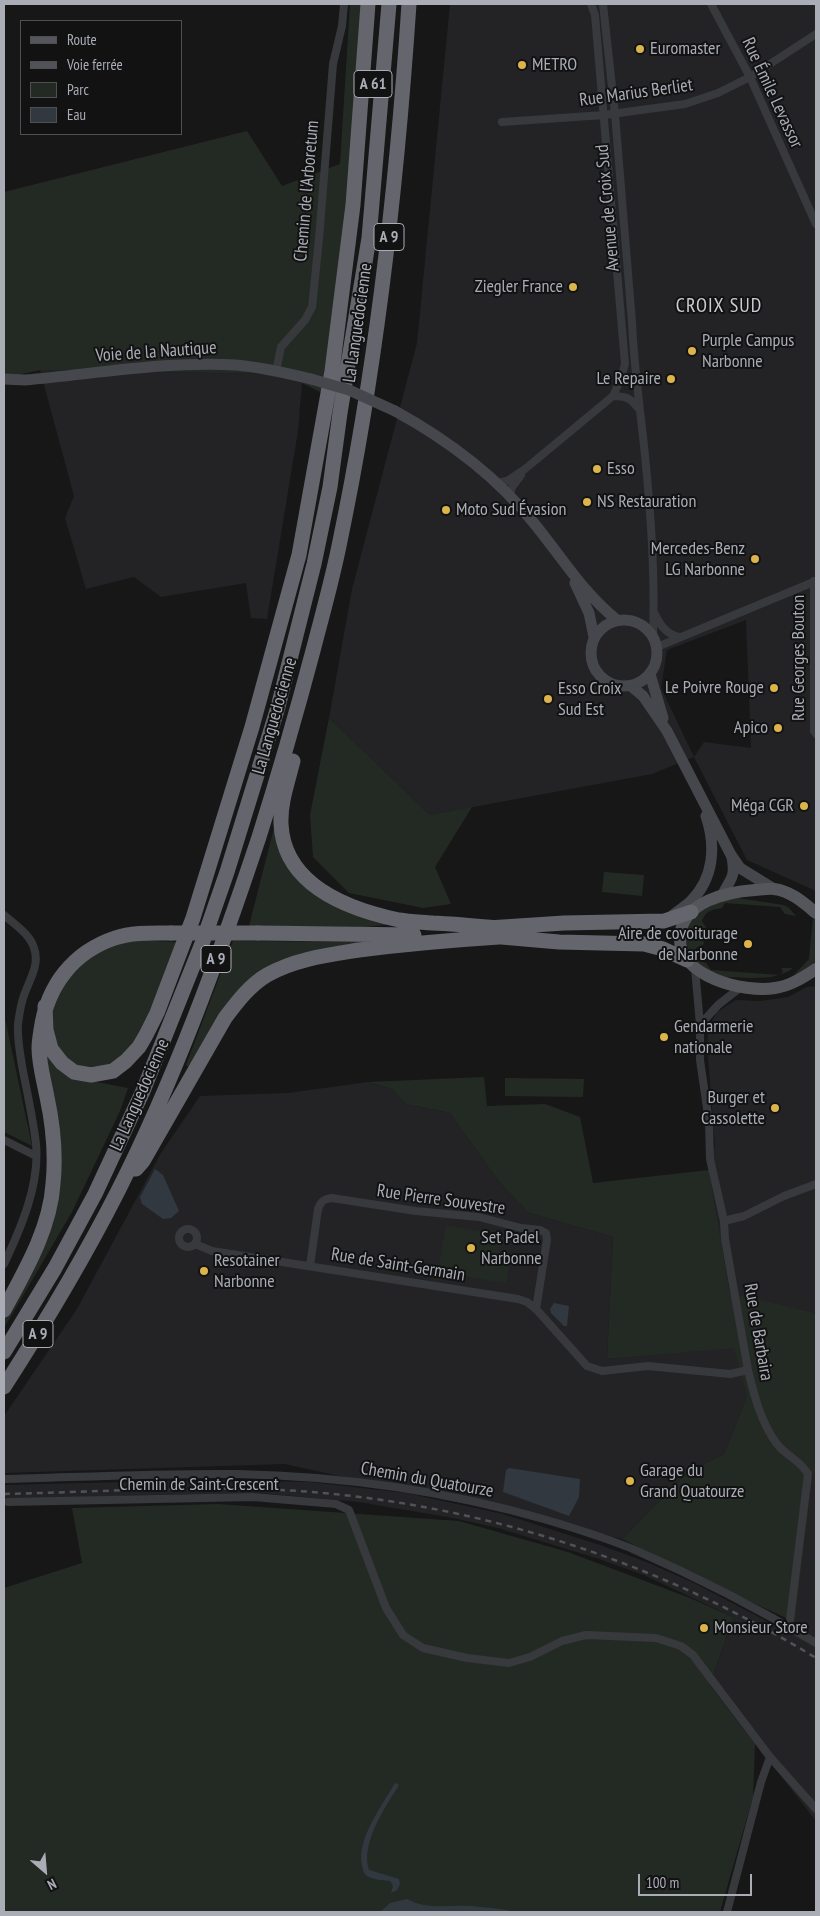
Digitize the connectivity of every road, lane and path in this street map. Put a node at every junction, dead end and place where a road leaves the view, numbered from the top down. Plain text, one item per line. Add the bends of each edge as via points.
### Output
1 (344, 4) edge
2 (366, 4) edge
3 (379, 4) edge
4 (389, 4) edge
5 (409, 4) edge
6 (591, 4) edge
7 (603, 4) edge
8 (711, 4) edge
9 (816, 34) edge
10 (750, 77) junction
11 (615, 114) junction
12 (604, 115) junction
13 (502, 122) dead end
14 (375, 165) junction
15 (816, 224) edge
16 (276, 371) junction
17 (4, 379) edge
18 (613, 396) junction
19 (639, 410) junction
20 (525, 469) junction
21 (497, 483) junction
22 (510, 495) junction
23 (569, 570) junction
24 (815, 581) edge
25 (654, 612) junction
26 (617, 620) junction
27 (594, 637) junction
28 (680, 637) junction
29 (655, 642) junction
30 (650, 674) junction
31 (631, 686) junction
32 (295, 720) junction
33 (667, 731) junction
34 (816, 734) edge
35 (701, 798) junction
36 (731, 855) junction
37 (774, 889) junction
38 (722, 896) junction
39 (794, 896) junction
40 (816, 903) edge
41 (691, 912) junction
42 (816, 913) edge
43 (4, 915) edge
44 (664, 921) junction
45 (499, 932) junction
46 (691, 964) junction
47 (816, 969) edge
48 (816, 981) edge
49 (790, 983) junction
50 (741, 987) junction
51 (46, 1006) junction
52 (700, 1025) junction
53 (4, 1140) edge
54 (36, 1156) junction
55 (816, 1184) edge
56 (118, 1190) junction
57 (724, 1221) junction
58 (195, 1244) dead end
59 (4, 1264) edge
60 (310, 1266) junction
61 (536, 1309) junction
62 (4, 1310) edge
63 (4, 1352) edge
64 (748, 1370) junction
65 (4, 1387) edge
66 (4, 1479) edge
67 (8, 1502) dead end
68 (789, 1627) junction
69 (816, 1643) edge
70 (770, 1757) junction
71 (816, 1810) edge
72 (727, 1912) edge

1 - 16 street, Chemin de l'Arboretum via 333,64 312,307 281,347
2 - 51 highway via 354,205 332,371 300,554 252,727 193,918 146,1035 126,1061 112,1071 91,1075 74,1072 62,1063 51,1049 46,1030
3 - 14 highway, A 61 via 372,101
4 - 14 highway, La Languedocienne / A 9
5 - 32 highway, La Languedocienne / A 9 via 397,155 372,362 340,543
6 - 12 street, Avenue de Croix Sud via 595,15
7 - 11 street, Avenue de Croix Sud
8 - 10 street, Rue Émile Levassor
9 - 10 street, Rue Marius Berliet
10 - 11 street, Rue Marius Berliet via 718,93 685,104
10 - 15 street, Rue Émile Levassor
11 - 12 street, Rue Marius Berliet
11 - 19 street, Avenue de Croix Sud
12 - 13 street, Rue Marius Berliet
12 - 18 street, Avenue de Croix Sud via 625,354 621,378
14 - 63 highway, La Languedocienne / A 9 via 369,238 330,487 301,620 265,750 206,932 143,1091 95,1194
16 - 17 street, Voie de la Nautique via 237,365 189,364 25,380
16 - 21 street, Voie de la Nautique, bridge via 349,390 395,411 430,430
18 - 19 street via 633,400
18 - 20 street, Avenue de Croix Sud
19 - 25 street, Avenue de Croix Sud via 647,478
20 - 21 street, Avenue de Croix Sud via 507,481
20 - 22 street, Avenue de Croix Sud
21 - 22 street, Voie de la Nautique
22 - 23 street, Voie de la Nautique
23 - 26 street, Voie de la Nautique via 599,605
23 - 27 street, Voie de la Nautique via 589,613
24 - 28 street
24 - 34 street, Rue Georges Bouton
25 - 28 street via 664,629
25 - 29 street, Avenue de Croix Sud
26 - 27 street via 600,629
26 - 29 street via 634,621 647,628
27 - 31 street via 590,650 598,674 609,683
28 - 29 street
29 - 30 street via 656,661
30 - 31 street
30 - 33 street
31 - 33 street via 643,696
32 - 45 highway via 293,758 281,809 281,826 286,848 309,883 329,896 363,910 400,920
32 - 56 highway, La Languedocienne / A 9 via 222,944 158,1105
33 - 35 street
35 - 36 street
35 - 44 street via 713,852 709,872 691,901
36 - 37 street via 740,868
36 - 38 street via 733,874
37 - 38 main road via 739,891
37 - 39 main road
38 - 41 main road via 704,902
39 - 40 main road
39 - 42 main road
41 - 44 highway
41 - 46 main road via 680,935 681,945
43 - 54 street via 27,935 37,958 22,1001 18,1025
44 - 45 highway via 564,923
45 - 46 highway via 559,942 644,944 663,948
45 - 51 highway, bridge via 134,934 114,938 71,964 56,983
45 - 56 highway via 334,954 291,964 265,976 237,1001 225,1018 142,1161
46 - 50 main road via 713,979
46 - 52 street, Rue de Barbaira
47 - 49 main road
48 - 49 main road
49 - 50 main road via 759,990
50 - 52 street
51 - 62 highway via 39,1048 54,1146 53,1185 40,1236
52 - 57 street, Rue de Barbaira via 699,1046 709,1122 710,1159
53 - 54 street
54 - 59 street via 29,1198
55 - 57 street via 744,1216
56 - 65 highway, La Languedocienne / A 9 via 70,1281
57 - 64 street, Rue de Barbaira
58 - 60 street, Rue de Saint-Germain via 212,1251
60 - 61 street, Rue de Saint-Germain via 518,1299
60 - 61 street, Rue Pierre Souvestre via 318,1209 326,1199 479,1217 546,1233
61 - 64 street, Rue de Saint-Germain via 587,1366 602,1371 648,1366 730,1374
64 - 68 street, Rue de Barbaira via 753,1392 778,1445 808,1474
66 - 68 street, Chemin du Quatourze via 237,1474 337,1480 436,1493 518,1512 635,1550
67 - 70 street, Chemin de Saint-Crescent via 253,1496 336,1504 349,1510 386,1608 403,1635 423,1648 467,1658 509,1662 530,1658 562,1641 586,1635 656,1638 681,1646 693,1655
68 - 69 street, Chemin du Quatourze
70 - 71 street, Chemin de Saint-Crescent
70 - 72 street

